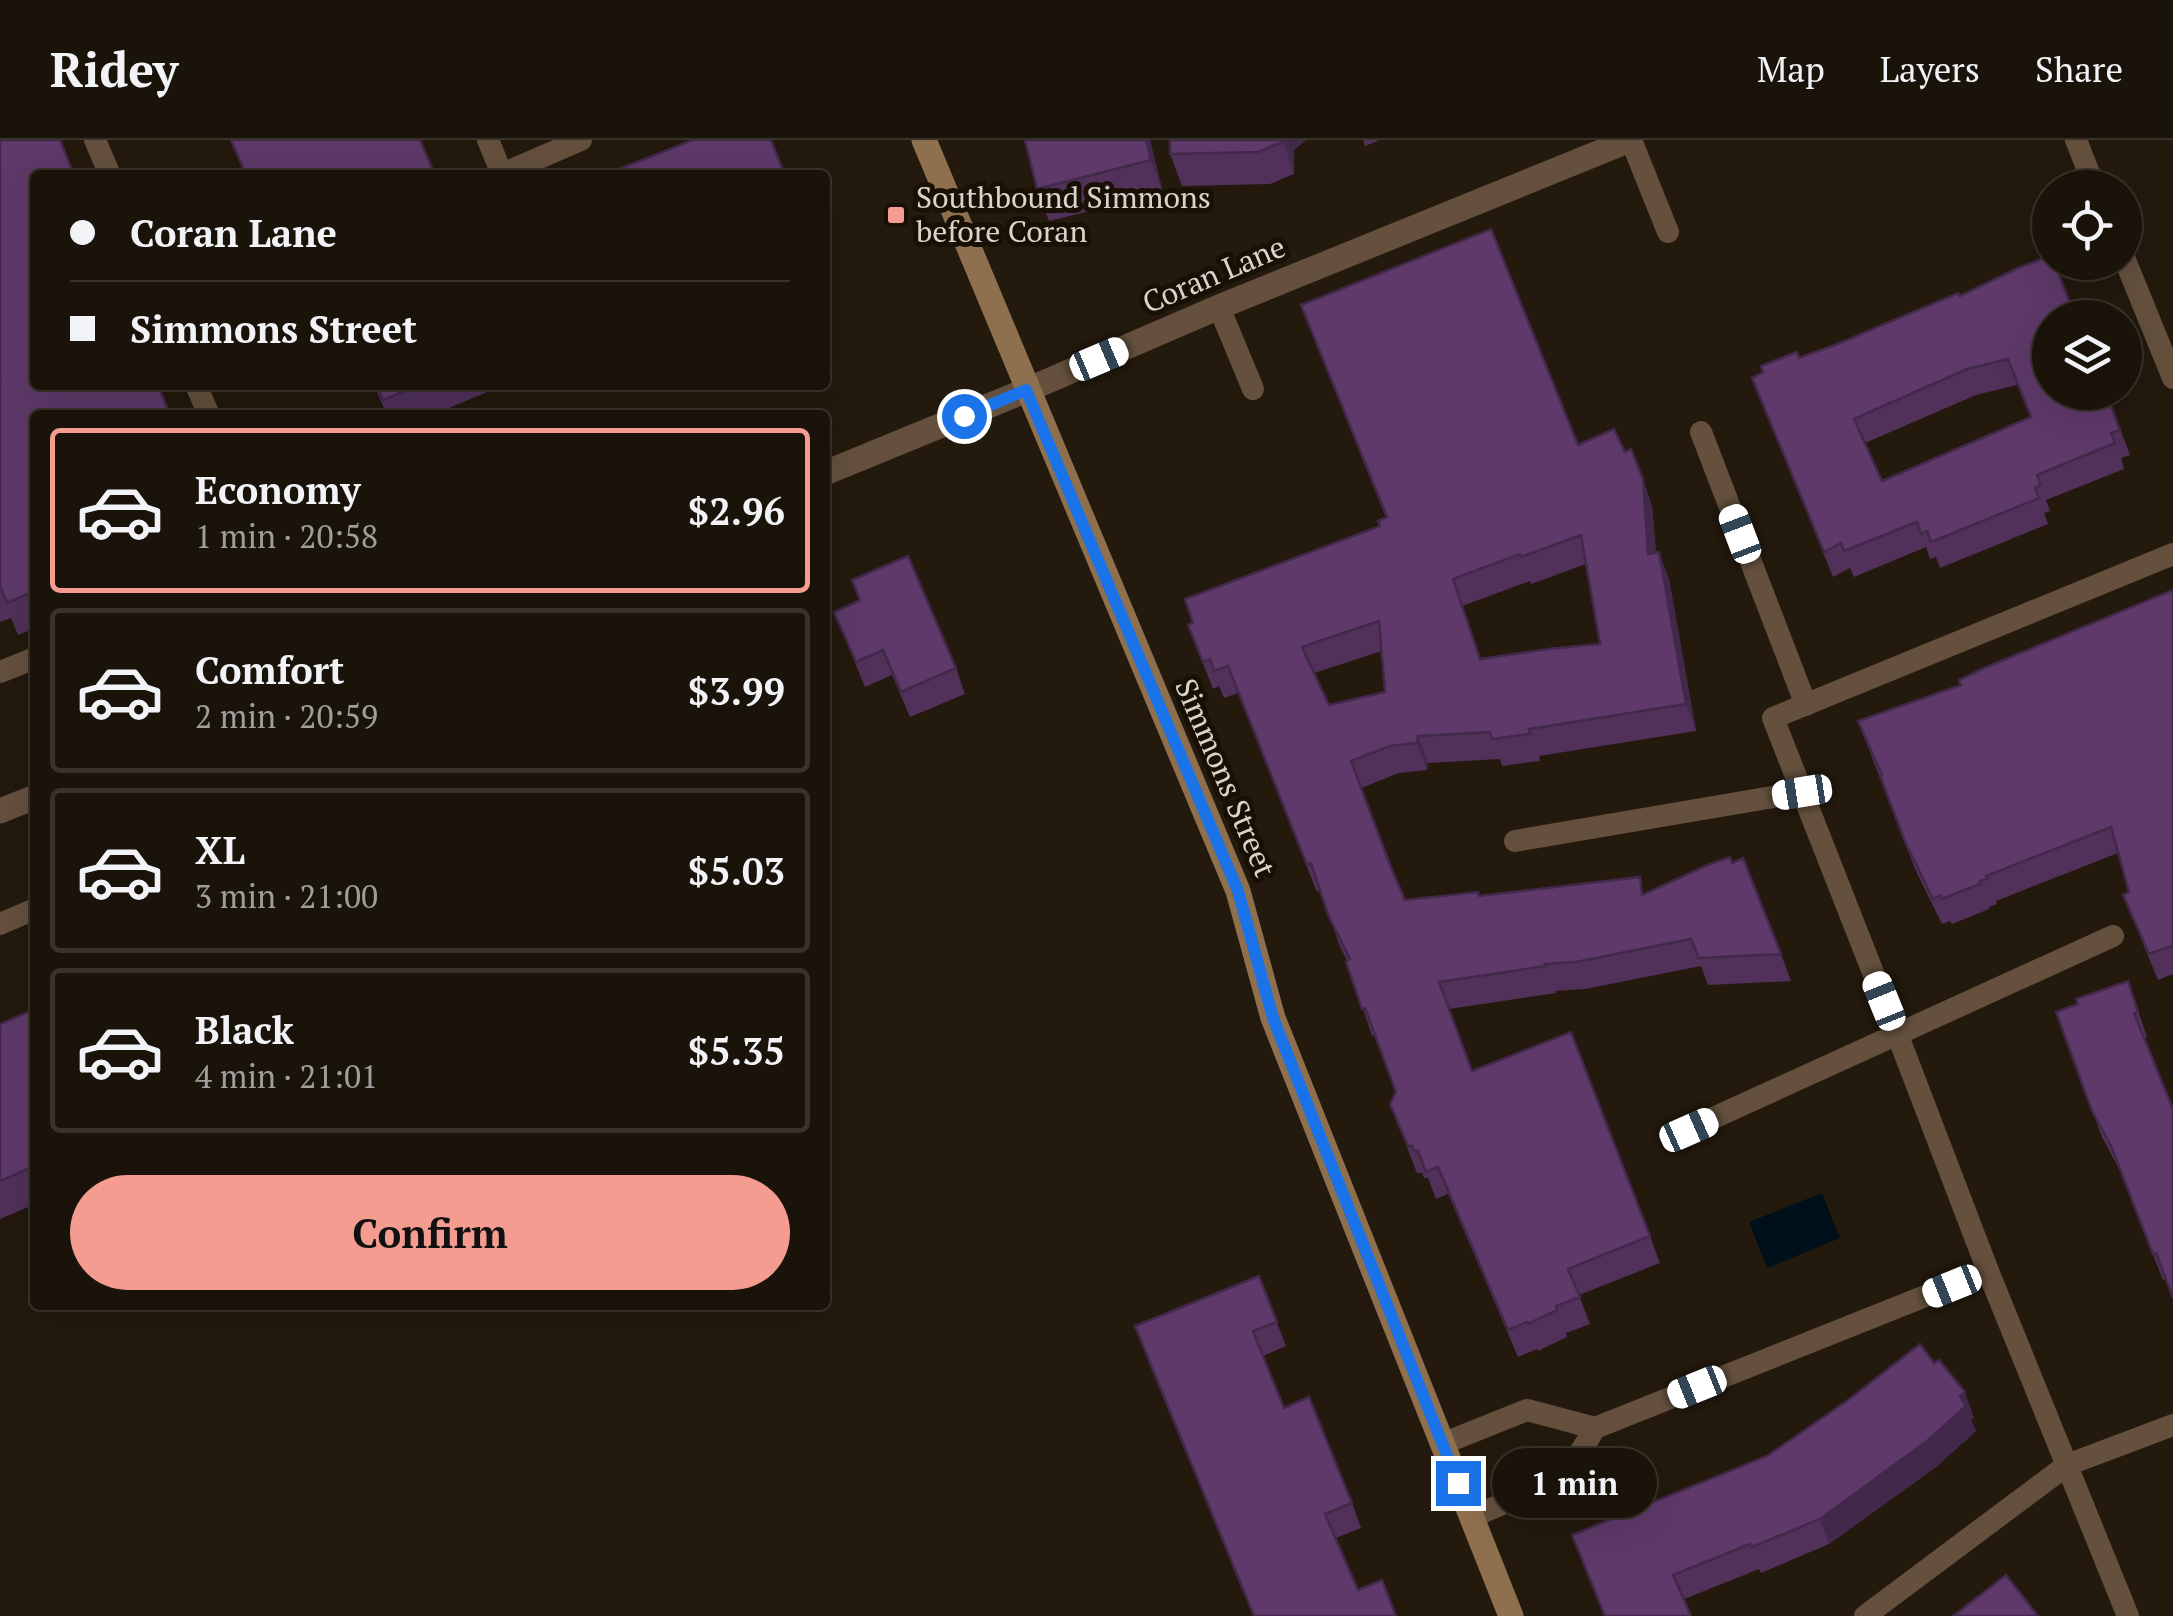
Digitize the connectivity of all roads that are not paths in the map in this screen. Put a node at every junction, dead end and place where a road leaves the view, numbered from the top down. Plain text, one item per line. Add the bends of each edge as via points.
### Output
1 (95, 140) edge
2 (488, 140) edge
3 (580, 140) edge
4 (924, 140) edge
5 (1630, 140) edge
6 (2076, 140) edge
7 (108, 170) edge
8 (500, 170) edge
9 (511, 170) edge
10 (2088, 170) edge
11 (1668, 232) dead end
12 (2133, 280) edge
13 (1219, 307) junction
14 (2173, 378) edge
15 (1253, 388) dead end
16 (1026, 390) junction
17 (1701, 432) dead end
18 (830, 471) edge
19 (2173, 554) edge
20 (30, 660) edge
21 (0, 672) edge
22 (1806, 705) junction
23 (1802, 792) junction
24 (30, 799) edge
25 (0, 811) edge
26 (1515, 841) dead end
27 (30, 911) edge
28 (0, 924) edge
29 (2113, 936) dead end
30 (1898, 1036) junction
31 (1689, 1130) dead end
32 (1988, 1271) junction
33 (2173, 1425) edge
34 (1595, 1428) junction
35 (1442, 1444) junction
36 (2066, 1465) junction
37 (1472, 1516) junction
38 (1511, 1616) edge
39 (1864, 1616) edge
40 (2128, 1616) edge

1 - 7 lane
2 - 8 lane
3 - 9 lane
4 - 16 main road, Simmons Street
5 - 11 lane
5 - 13 street, Coran Lane
6 - 10 lane
12 - 14 lane
13 - 15 lane
13 - 16 street, Coran Lane
16 - 18 street, Coran Lane
16 - 35 main road, Simmons Street via 1238,891 1273,1018
17 - 22 lane
19 - 22 lane
20 - 21 lane
22 - 23 lane via 1773,718
23 - 26 lane
23 - 30 lane
24 - 25 street
27 - 28 lane
29 - 30 lane
30 - 31 lane
30 - 32 lane
32 - 34 lane
32 - 36 lane
33 - 36 lane
34 - 35 lane via 1527,1410
34 - 37 lane via 1565,1476
35 - 37 main road, Simmons Street
36 - 39 lane
36 - 40 lane
37 - 38 main road, Simmons Street

